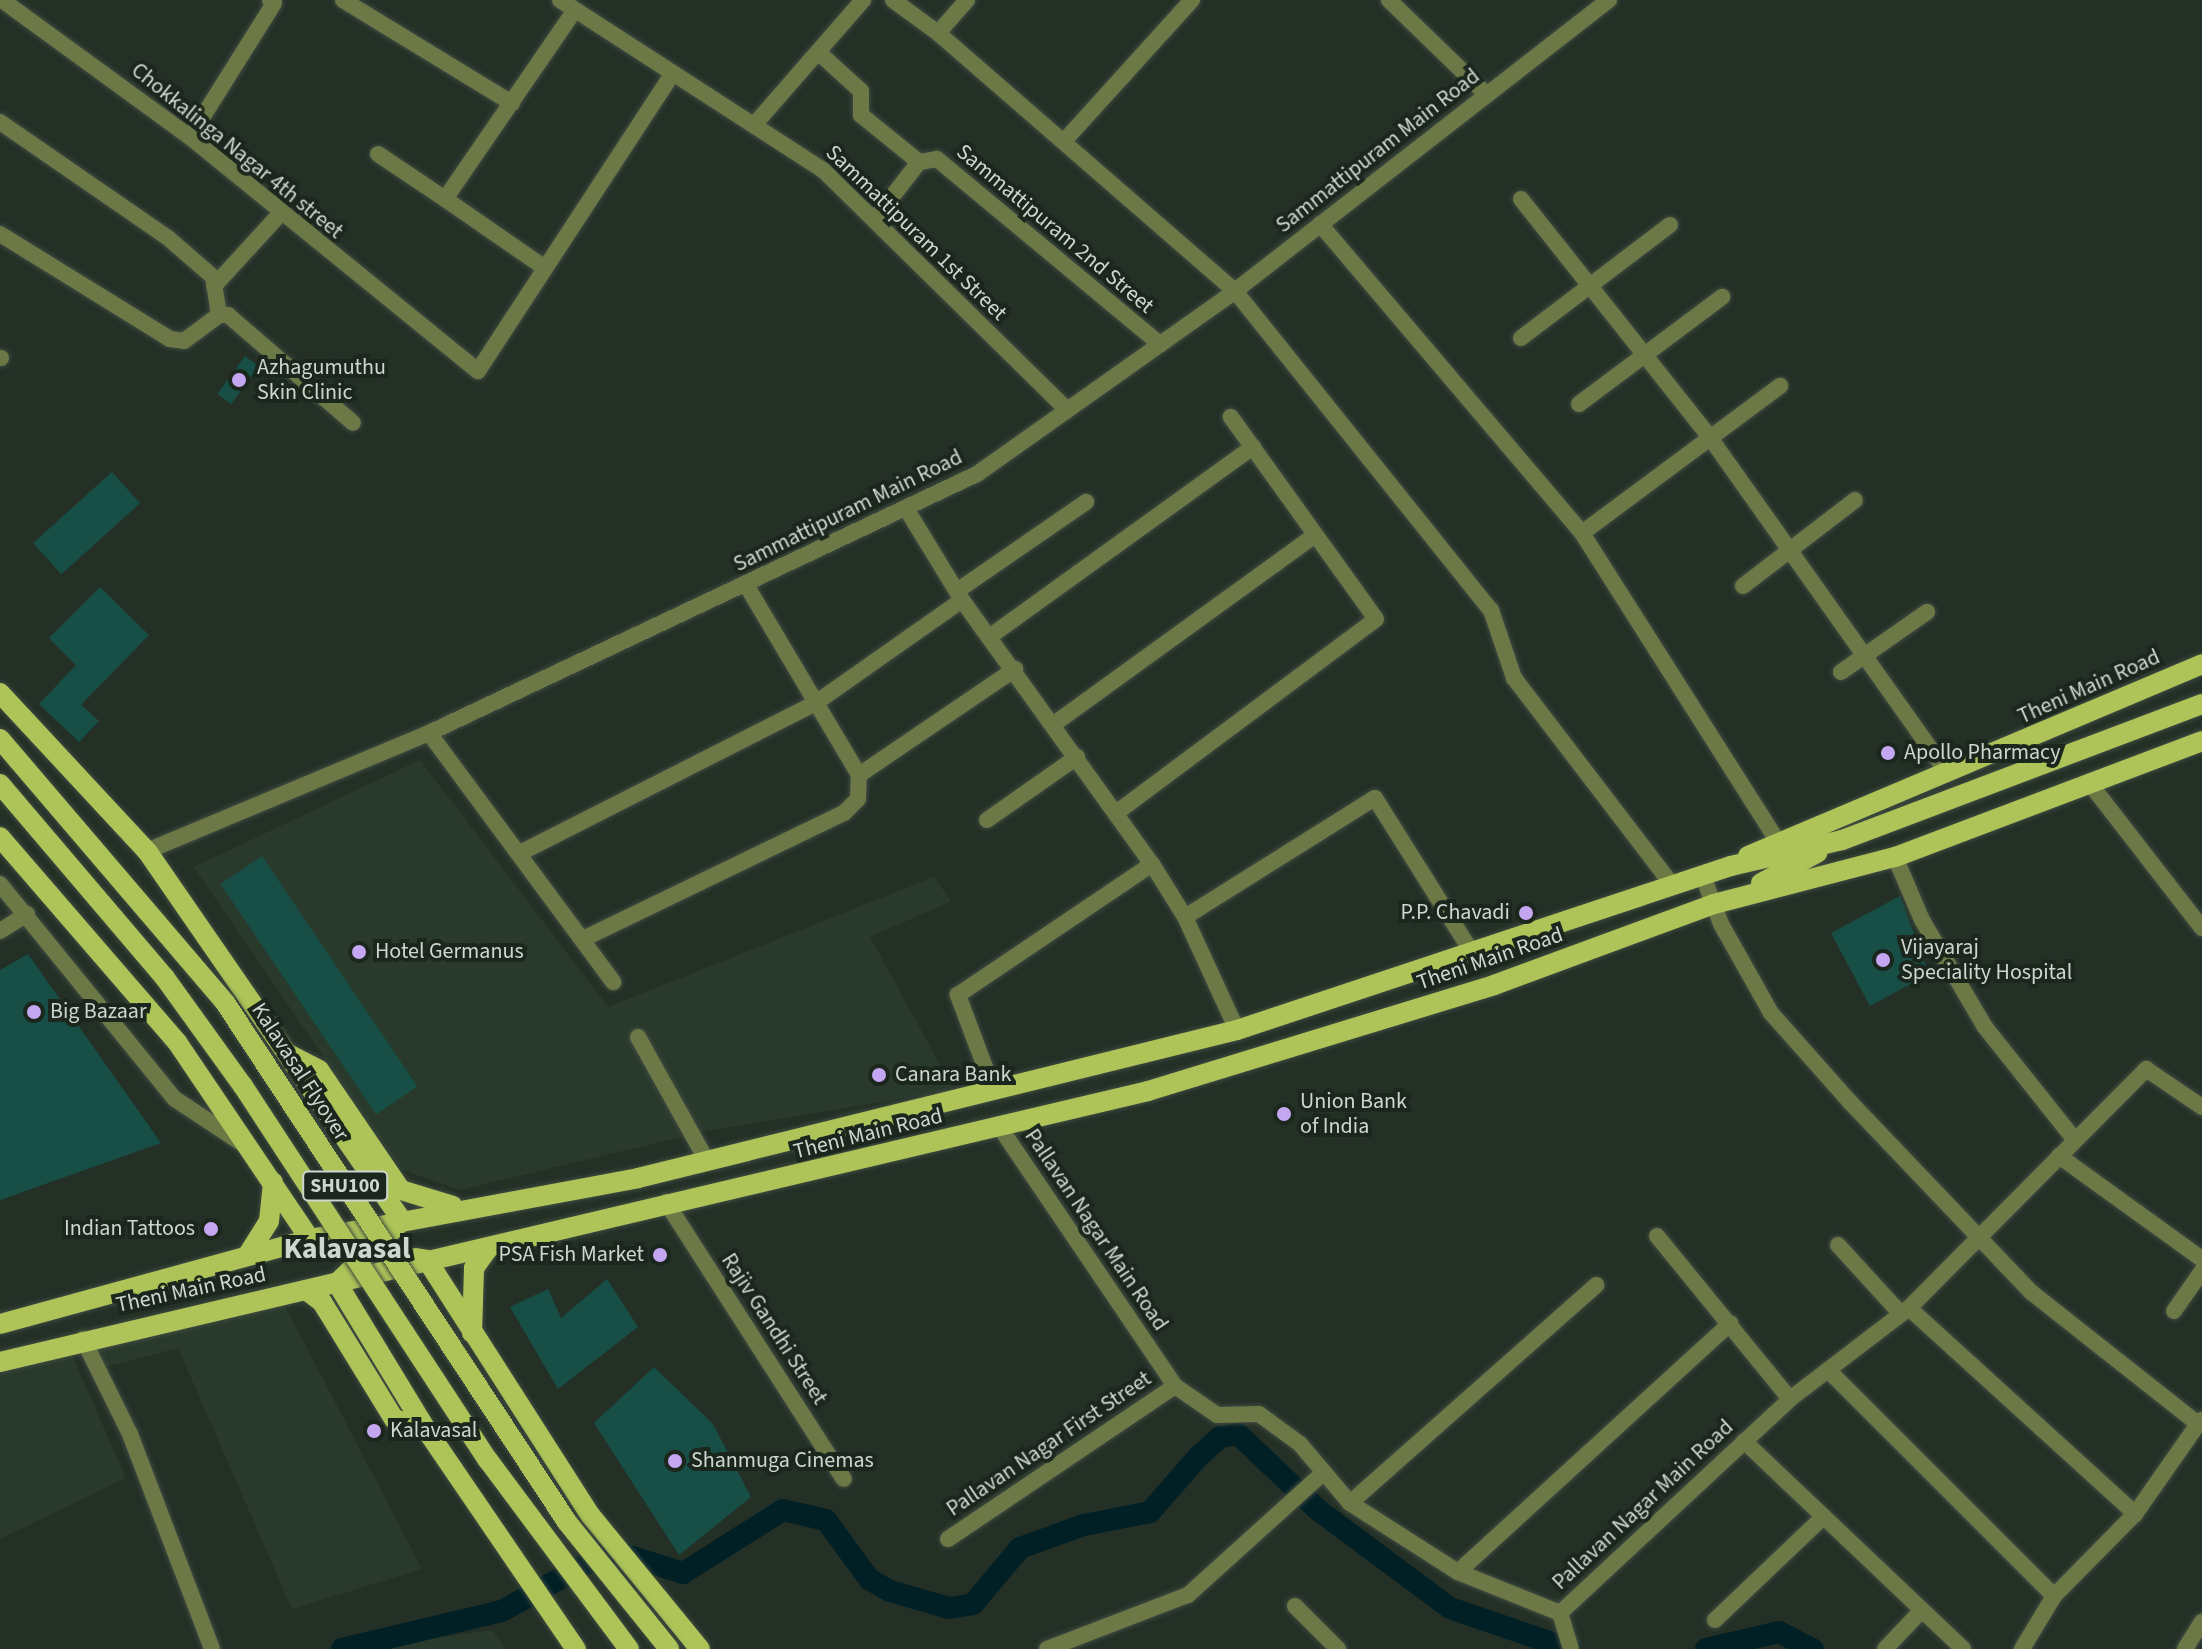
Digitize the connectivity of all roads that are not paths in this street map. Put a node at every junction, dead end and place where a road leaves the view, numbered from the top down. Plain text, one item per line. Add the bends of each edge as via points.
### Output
1 (2, 0) edge
2 (270, 0) edge
3 (343, 0) edge
4 (560, 0) edge
5 (863, 0) edge
6 (893, 0) edge
7 (967, 0) edge
8 (1192, 0) edge
9 (1389, 0) edge
10 (1609, 0) edge
11 (575, 10) junction
12 (938, 33) junction
13 (818, 52) junction
14 (673, 73) junction
15 (1487, 95) junction
16 (512, 103) junction
17 (0, 122) edge
18 (754, 125) junction
19 (190, 137) junction
20 (1066, 139) junction
21 (378, 154) dead end
22 (919, 162) junction
23 (445, 199) junction
24 (1521, 199) dead end
25 (281, 213) junction
26 (874, 220) junction
27 (1320, 224) junction
28 (1670, 225) dead end
29 (0, 234) edge
30 (542, 266) junction
31 (1592, 284) junction
32 (214, 286) junction
33 (1235, 291) junction
34 (1722, 297) dead end
35 (219, 315) junction
36 (1521, 338) dead end
37 (1160, 344) junction
38 (1646, 352) junction
39 (1780, 386) dead end
40 (1579, 404) dead end
41 (1067, 410) junction
42 (1231, 417) dead end
43 (353, 423) dead end
44 (1711, 439) junction
45 (1253, 447) junction
46 (1855, 500) dead end
47 (1086, 502) dead end
48 (907, 510) junction
49 (1582, 533) junction
50 (1315, 535) junction
51 (1789, 549) junction
52 (746, 585) junction
53 (1743, 586) dead end
54 (960, 595) junction
55 (1927, 612) dead end
56 (992, 635) junction
57 (1865, 656) junction
58 (2202, 664) edge
59 (1015, 669) junction
60 (1841, 672) dead end
61 (0, 693) edge
62 (817, 702) junction
63 (2202, 704) edge
64 (1054, 724) junction
65 (429, 733) junction
66 (0, 739) edge
67 (2202, 741) edge
68 (1077, 757) junction
69 (1948, 774) junction
70 (859, 775) junction
71 (0, 784) edge
72 (2091, 785) junction
73 (1116, 813) junction
74 (987, 820) dead end
75 (0, 837) edge
76 (1776, 839) junction
77 (1842, 840) junction
78 (147, 851) junction
79 (520, 853) junction
80 (1895, 857) junction
81 (1152, 864) junction
82 (1731, 866) junction
83 (1703, 876) junction
84 (0, 884) edge
85 (1673, 886) junction
86 (1724, 901) junction
87 (27, 914) junction
88 (1185, 917) junction
89 (2202, 928) edge
90 (0, 931) edge
91 (583, 939) junction
92 (1473, 954) junction
93 (613, 982) dead end
94 (1237, 1030) junction
95 (638, 1037) dead end
96 (285, 1052) junction
97 (994, 1091) junction
98 (2199, 1099) edge
99 (999, 1126) junction
100 (2074, 1139) junction
101 (253, 1151) junction
102 (2059, 1156) junction
103 (706, 1159) junction
104 (273, 1182) junction
105 (666, 1202) junction
106 (469, 1207) junction
107 (402, 1221) junction
108 (1657, 1236) dead end
109 (310, 1239) junction
110 (1980, 1239) junction
111 (1838, 1245) dead end
112 (489, 1247) junction
113 (372, 1250) junction
114 (247, 1256) junction
115 (2202, 1259) edge
116 (427, 1260) junction
117 (2202, 1271) edge
118 (337, 1283) junction
119 (1596, 1285) dead end
120 (306, 1290) junction
121 (1905, 1311) junction
122 (2174, 1311) dead end
123 (1731, 1323) junction
124 (0, 1324) edge
125 (472, 1333) junction
126 (83, 1339) junction
127 (0, 1362) edge
128 (1828, 1370) junction
129 (1175, 1386) junction
130 (1790, 1399) junction
131 (2200, 1422) edge
132 (425, 1428) junction
133 (1744, 1441) junction
134 (1323, 1473) junction
135 (844, 1479) dead end
136 (1350, 1503) junction
137 (2135, 1514) junction
138 (1823, 1517) junction
139 (948, 1539) dead end
140 (1458, 1572) junction
141 (2054, 1596) junction
142 (1295, 1606) dead end
143 (1920, 1612) junction
144 (1715, 1620) dead end
145 (1563, 1621) junction
146 (2202, 1622) edge
147 (696, 1644) edge
148 (212, 1649) edge
149 (576, 1649) edge
150 (629, 1649) edge
151 (669, 1649) edge
152 (713, 1649) edge
153 (1047, 1649) edge
154 (1338, 1649) edge
155 (1571, 1649) edge
156 (1885, 1649) edge
157 (1963, 1649) edge
158 (2022, 1649) edge
159 (2185, 1649) edge

1 - 19 street, Chokkalinga Nagar 4th street
2 - 19 street via 274,3
3 - 16 street
4 - 11 street, Sammattipuram 1st Street
5 - 13 street
6 - 12 street
7 - 12 street
8 - 20 street
9 - 15 street
10 - 15 street, Sammattipuram Main Road
11 - 14 street, Sammattipuram 1st Street
11 - 16 street
12 - 20 street
13 - 18 street
13 - 22 street via 861,91 861,115
14 - 18 street, Sammattipuram 1st Street
14 - 30 street
15 - 27 street, Sammattipuram Main Road
16 - 23 street
17 - 32 street via 167,237 213,277
18 - 26 street, Sammattipuram 1st Street via 823,170
19 - 25 street, Chokkalinga Nagar 4th street
20 - 33 street
21 - 23 street
22 - 26 street
22 - 37 street, Sammattipuram 2nd Street via 937,159
23 - 30 street
24 - 31 street
25 - 30 street, Chokkalinga Nagar 4th street via 478,371
25 - 32 street
26 - 41 street, Sammattipuram 1st Street
27 - 33 street, Sammattipuram Main Road
27 - 49 street
28 - 31 street
29 - 35 street via 170,339 199,335
31 - 36 street
31 - 38 street
32 - 35 street
33 - 37 street, Sammattipuram Main Road
33 - 85 street via 1491,610 1514,678
34 - 38 street
35 - 43 street via 241,323
37 - 41 street, Sammattipuram Main Road
38 - 40 street
38 - 44 street
39 - 44 street
41 - 48 street, Sammattipuram Main Road via 977,474
42 - 45 street
44 - 49 street
44 - 51 street
45 - 50 street
45 - 56 street
46 - 51 street
47 - 54 street
48 - 52 street, Sammattipuram Main Road
48 - 54 street
49 - 76 street via 1656,641
50 - 64 street
50 - 73 street via 1376,619
51 - 53 street
51 - 57 street
52 - 62 street
52 - 65 street, Sammattipuram Main Road
54 - 56 street
54 - 62 street
55 - 57 street
56 - 59 street
57 - 60 street
57 - 69 street
58 - 69 main road, Theni Main Road
59 - 64 street
59 - 70 street
61 - 78 main road
62 - 70 street
62 - 79 street
63 - 77 main road
64 - 68 street
65 - 78 street, Sammattipuram Main Road
65 - 79 street
66 - 151 main road, Kalavasal Flyover / SHU100, bridge via 226,1004 567,1522
67 - 72 main road, Theni Main Road
68 - 73 street
68 - 74 street
69 - 76 main road, Theni Main Road
70 - 91 street via 858,799 844,813
71 - 150 main road, SHU100, bridge via 165,978 235,1074 488,1460
72 - 80 main road, Theni Main Road
72 - 89 street
73 - 81 street
75 - 101 main road via 177,1042
76 - 82 main road, Theni Main Road
77 - 82 main road, Theni Main Road
77 - 86 main road, Theni Main Road
78 - 96 main road
79 - 91 street
80 - 86 main road, Theni Main Road
80 - 100 street via 1922,920 1985,1027
81 - 88 street
81 - 97 street via 958,995
82 - 83 main road, Theni Main Road
83 - 85 main road, Theni Main Road
83 - 86 street
84 - 87 street
85 - 92 main road, Theni Main Road
86 - 99 main road, Theni Main Road via 1494,985 1148,1091
86 - 110 street via 1771,1013
87 - 90 street
87 - 101 street via 175,1099
88 - 92 street via 1375,798
88 - 94 street
91 - 93 street
92 - 94 main road, Theni Main Road
94 - 97 main road, Theni Main Road
95 - 103 street
96 - 106 main road via 319,1070 401,1190 435,1205
96 - 107 main road
97 - 103 main road, Theni Main Road
98 - 100 street, Pallavan Nagar Main Road via 2146,1069
99 - 105 main road, Theni Main Road via 829,1170
99 - 129 street, Pallavan Nagar Main Road
100 - 102 street, Pallavan Nagar Main Road
101 - 104 main road
102 - 110 street, Pallavan Nagar Main Road
102 - 115 street
103 - 106 main road, Theni Main Road via 638,1178
104 - 109 main road
104 - 114 main road via 269,1221
105 - 112 main road, Theni Main Road
105 - 135 street, Rajiv Gandhi Street
106 - 107 main road, Theni Main Road
107 - 109 main road, Theni Main Road
107 - 113 main road
108 - 123 street
109 - 113 main road
109 - 114 main road, Theni Main Road
110 - 121 street, Pallavan Nagar Main Road
110 - 131 street via 2031,1292
111 - 121 street
112 - 116 main road, Theni Main Road
112 - 125 main road via 474,1268
113 - 116 main road
113 - 118 main road
114 - 124 main road, Theni Main Road
116 - 118 main road, Theni Main Road
116 - 125 main road
117 - 122 street
118 - 120 main road, Theni Main Road
118 - 132 main road
119 - 136 street
120 - 126 main road, Theni Main Road
120 - 132 main road via 322,1302 394,1419
121 - 128 street, Pallavan Nagar Main Road
121 - 137 street
123 - 130 street
123 - 140 street
125 - 147 main road via 591,1516
126 - 127 main road, Theni Main Road
126 - 148 street via 130,1434
128 - 130 street, Pallavan Nagar Main Road
128 - 141 street
129 - 134 street, Pallavan Nagar Main Road via 1217,1415 1259,1414 1300,1444
129 - 139 street, Pallavan Nagar First Street
130 - 133 street, Pallavan Nagar Main Road
131 - 137 street
132 - 149 main road
133 - 138 street
133 - 145 street, Pallavan Nagar Main Road
134 - 136 street, Pallavan Nagar Main Road
134 - 153 street via 1188,1595
136 - 140 street, Pallavan Nagar Main Road
137 - 141 street
138 - 143 street
138 - 144 street
140 - 145 street, Pallavan Nagar Main Road
141 - 158 street
142 - 154 street
143 - 156 street
143 - 157 street
145 - 155 street
146 - 159 street
147 - 152 street

